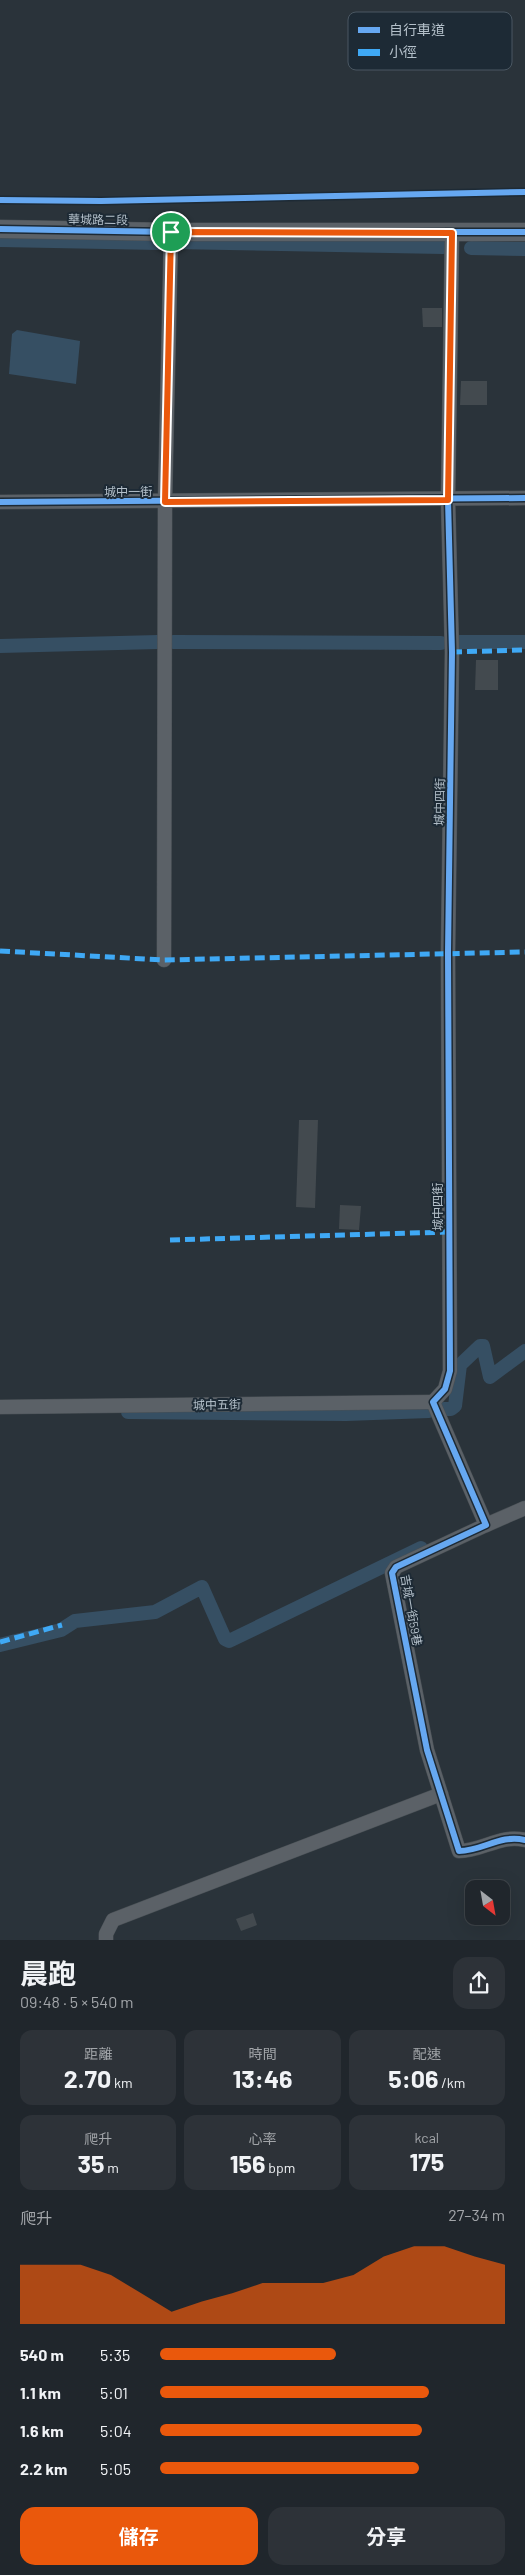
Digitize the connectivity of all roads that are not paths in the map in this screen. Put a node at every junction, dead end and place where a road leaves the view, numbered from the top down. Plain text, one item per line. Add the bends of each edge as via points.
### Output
1 (0, 229) edge
2 (171, 232) junction
3 (525, 232) edge
4 (452, 233) junction
5 (525, 498) edge
6 (448, 500) junction
7 (0, 502) edge
8 (165, 502) junction
9 (164, 960) dead end
10 (433, 1402) junction
11 (0, 1406) edge
12 (525, 1508) edge
13 (486, 1525) junction
14 (441, 1794) junction
15 (525, 1840) edge
16 (106, 1940) edge

1 - 2 street, 華城路二段
2 - 4 street, 華城路二段
2 - 8 street
3 - 4 street, 華城路二段
4 - 6 street, 城中四街
5 - 6 street, 城中一街
6 - 8 street, 城中一街
6 - 10 street, 城中四街 via 452,652 448,953 450,1371 445,1389
7 - 8 street, 城中一街
8 - 9 street
10 - 11 street, 城中五街
10 - 13 street
12 - 13 street
13 - 14 street, 吉城一街59巷 via 396,1567 392,1573 426,1750
14 - 15 street, 吉城一街59巷 via 459,1851 511,1837
14 - 16 street via 113,1920

